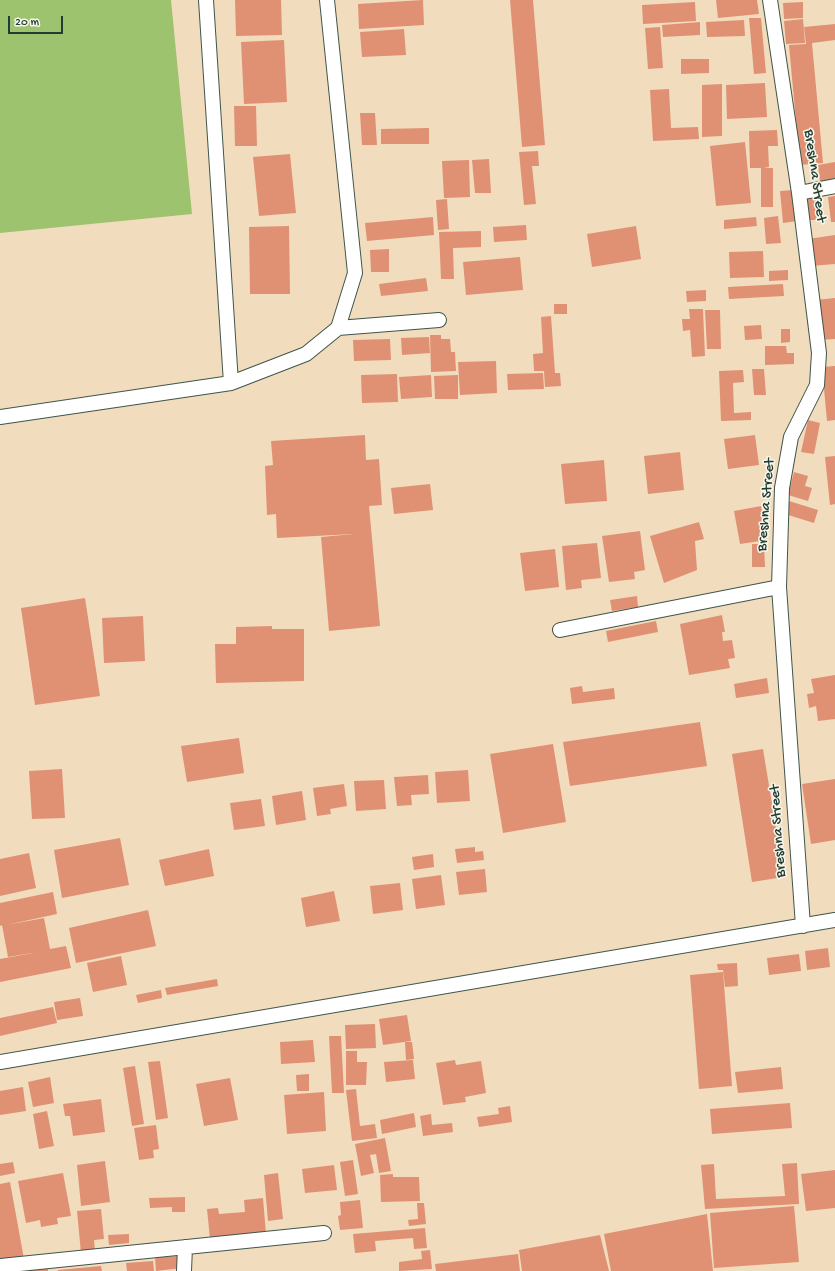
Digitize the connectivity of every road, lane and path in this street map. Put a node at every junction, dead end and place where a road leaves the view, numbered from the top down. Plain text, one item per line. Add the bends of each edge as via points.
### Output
1 (206, 0) edge
2 (327, 0) edge
3 (770, 0) edge
4 (835, 186) edge
5 (799, 193) junction
6 (439, 320) dead end
7 (338, 328) junction
8 (232, 383) junction
9 (0, 417) edge
10 (779, 587) junction
11 (560, 630) dead end
12 (835, 920) edge
13 (803, 926) junction
14 (0, 1062) edge
15 (324, 1233) dead end
16 (185, 1247) junction
17 (0, 1266) edge
18 (184, 1271) edge

1 - 8 street
2 - 7 street via 355,273
3 - 5 street, Breshna Street
4 - 5 street
5 - 10 street, Breshna Street via 819,353 817,385 791,437 782,488
6 - 7 street
7 - 8 street via 306,354
8 - 9 street
10 - 11 street
10 - 13 street, Breshna Street
12 - 13 street
13 - 14 street
15 - 16 street
16 - 17 street
16 - 18 street

